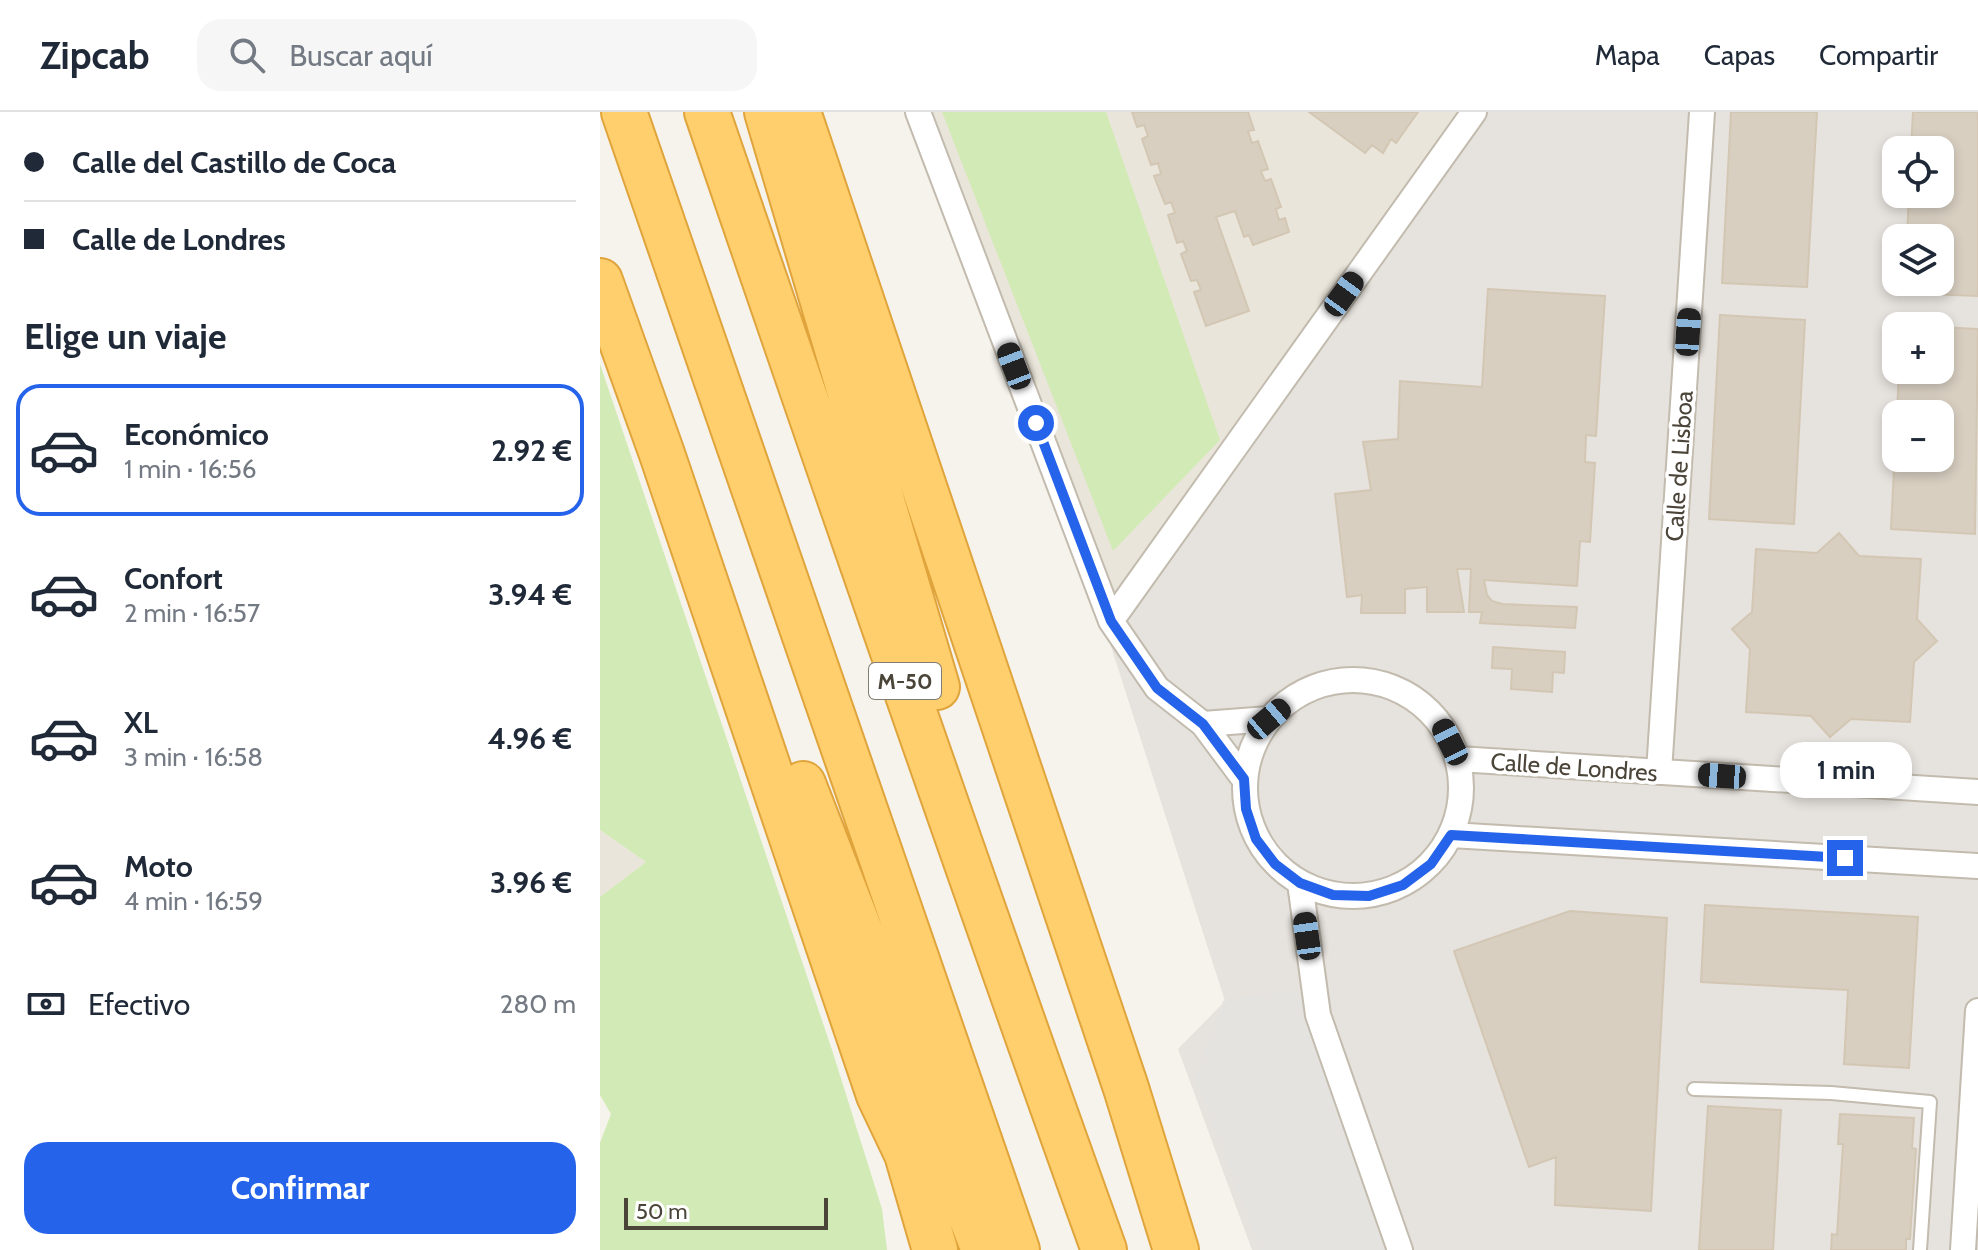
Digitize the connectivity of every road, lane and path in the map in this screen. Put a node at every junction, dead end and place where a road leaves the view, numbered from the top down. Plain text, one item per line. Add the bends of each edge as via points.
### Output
1 (624, 112) edge
2 (707, 112) edge
3 (767, 112) edge
4 (798, 112) edge
5 (918, 112) edge
6 (1474, 112) edge
7 (1702, 112) edge
8 (600, 281) edge
9 (662, 454) junction
10 (1111, 621) junction
11 (1269, 719) junction
12 (1203, 724) junction
13 (1458, 759) junction
14 (1659, 772) junction
15 (1244, 779) junction
16 (1978, 792) edge
17 (1451, 835) junction
18 (1978, 866) edge
19 (1300, 883) junction
20 (1978, 1011) edge
21 (1126, 1088) junction
22 (1694, 1089) dead end
23 (879, 1095) junction
24 (1975, 1116) edge
25 (908, 1250) edge
26 (935, 1250) edge
27 (984, 1250) edge
28 (1017, 1250) edge
29 (1104, 1250) edge
30 (1114, 1250) edge
31 (1176, 1250) edge
32 (1190, 1250) edge
33 (1400, 1250) edge
34 (1920, 1250) edge
35 (1963, 1250) edge

1 - 28 highway
2 - 29 highway, M-50
3 - 30 highway via 950,732 1095,1174
4 - 21 highway
5 - 10 street
6 - 10 street
7 - 14 street, Calle de Lisboa
8 - 9 highway
9 - 23 highway
9 - 27 highway via 734,610
10 - 12 street via 1157,688
11 - 12 street
11 - 13 street via 1299,694 1336,681 1376,682 1412,697 1441,724
11 - 15 street via 1252,747
12 - 15 street
13 - 14 street, Calle de Londres
13 - 17 street via 1462,798
14 - 16 street, Calle de Londres
15 - 19 street via 1256,839 1275,864
17 - 18 street
17 - 19 street via 1431,864 1403,885 1369,896 1333,895
19 - 33 street via 1318,1015
20 - 24 street
21 - 31 highway
21 - 32 highway
22 - 34 lane via 1930,1102
23 - 25 highway
23 - 26 highway via 907,1154
24 - 35 street

